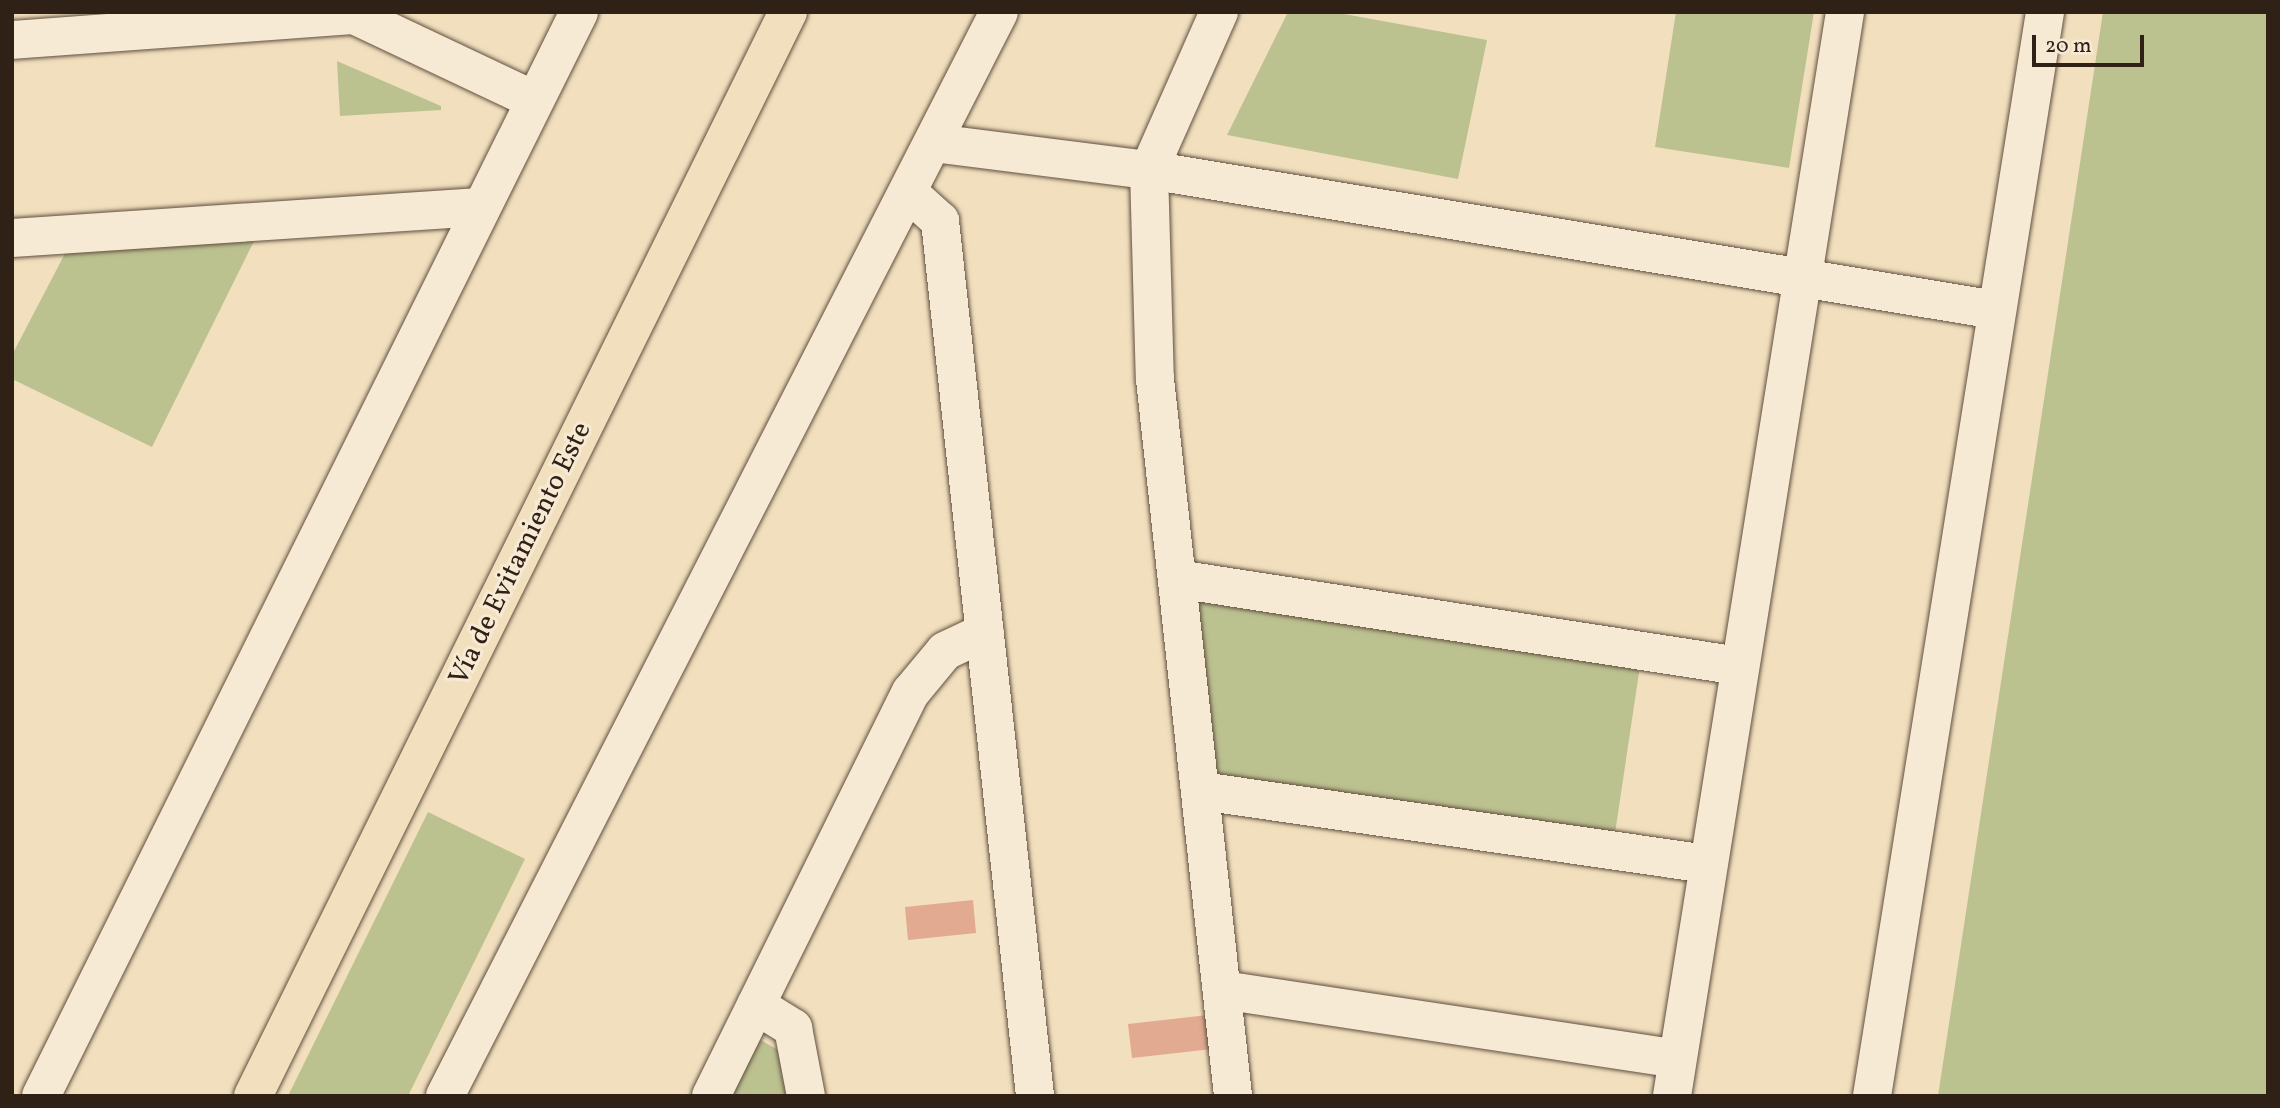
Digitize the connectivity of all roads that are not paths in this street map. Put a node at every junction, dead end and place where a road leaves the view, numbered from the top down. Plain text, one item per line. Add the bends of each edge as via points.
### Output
1 (579, 12) edge
2 (788, 12) edge
3 (999, 12) edge
4 (1219, 12) edge
5 (1845, 12) edge
6 (2045, 12) edge
7 (354, 14) edge
8 (12, 40) edge
9 (534, 100) junction
10 (934, 144) junction
11 (1149, 170) junction
12 (908, 192) junction
13 (480, 207) junction
14 (12, 238) edge
15 (1799, 276) junction
16 (1996, 310) junction
17 (1177, 579) junction
18 (985, 632) junction
19 (1739, 666) junction
20 (1201, 791) junction
21 (1707, 864) junction
22 (1222, 990) junction
23 (756, 1005) junction
24 (1674, 1077) edge
25 (41, 1096) edge
26 (254, 1096) edge
27 (445, 1096) edge
28 (711, 1096) edge
29 (806, 1096) edge
30 (1035, 1096) edge
31 (1233, 1096) edge
32 (1872, 1096) edge

1 - 9 street
2 - 26 highway, Vía de Evitamiento Este
3 - 10 street
4 - 11 street
5 - 15 street
6 - 16 street
7 - 8 street
7 - 9 street
9 - 13 street
10 - 11 street
10 - 12 street
11 - 15 street
11 - 17 street via 1155,379
12 - 18 street via 940,221
12 - 27 street
13 - 14 street
13 - 25 street
15 - 16 street
15 - 19 street
16 - 32 street
17 - 19 street
17 - 20 street
18 - 23 street via 945,651 911,692
18 - 30 street
19 - 21 street
20 - 21 street
20 - 22 street
21 - 24 street
22 - 24 street
22 - 31 street
23 - 28 street
23 - 29 street via 793,1028

